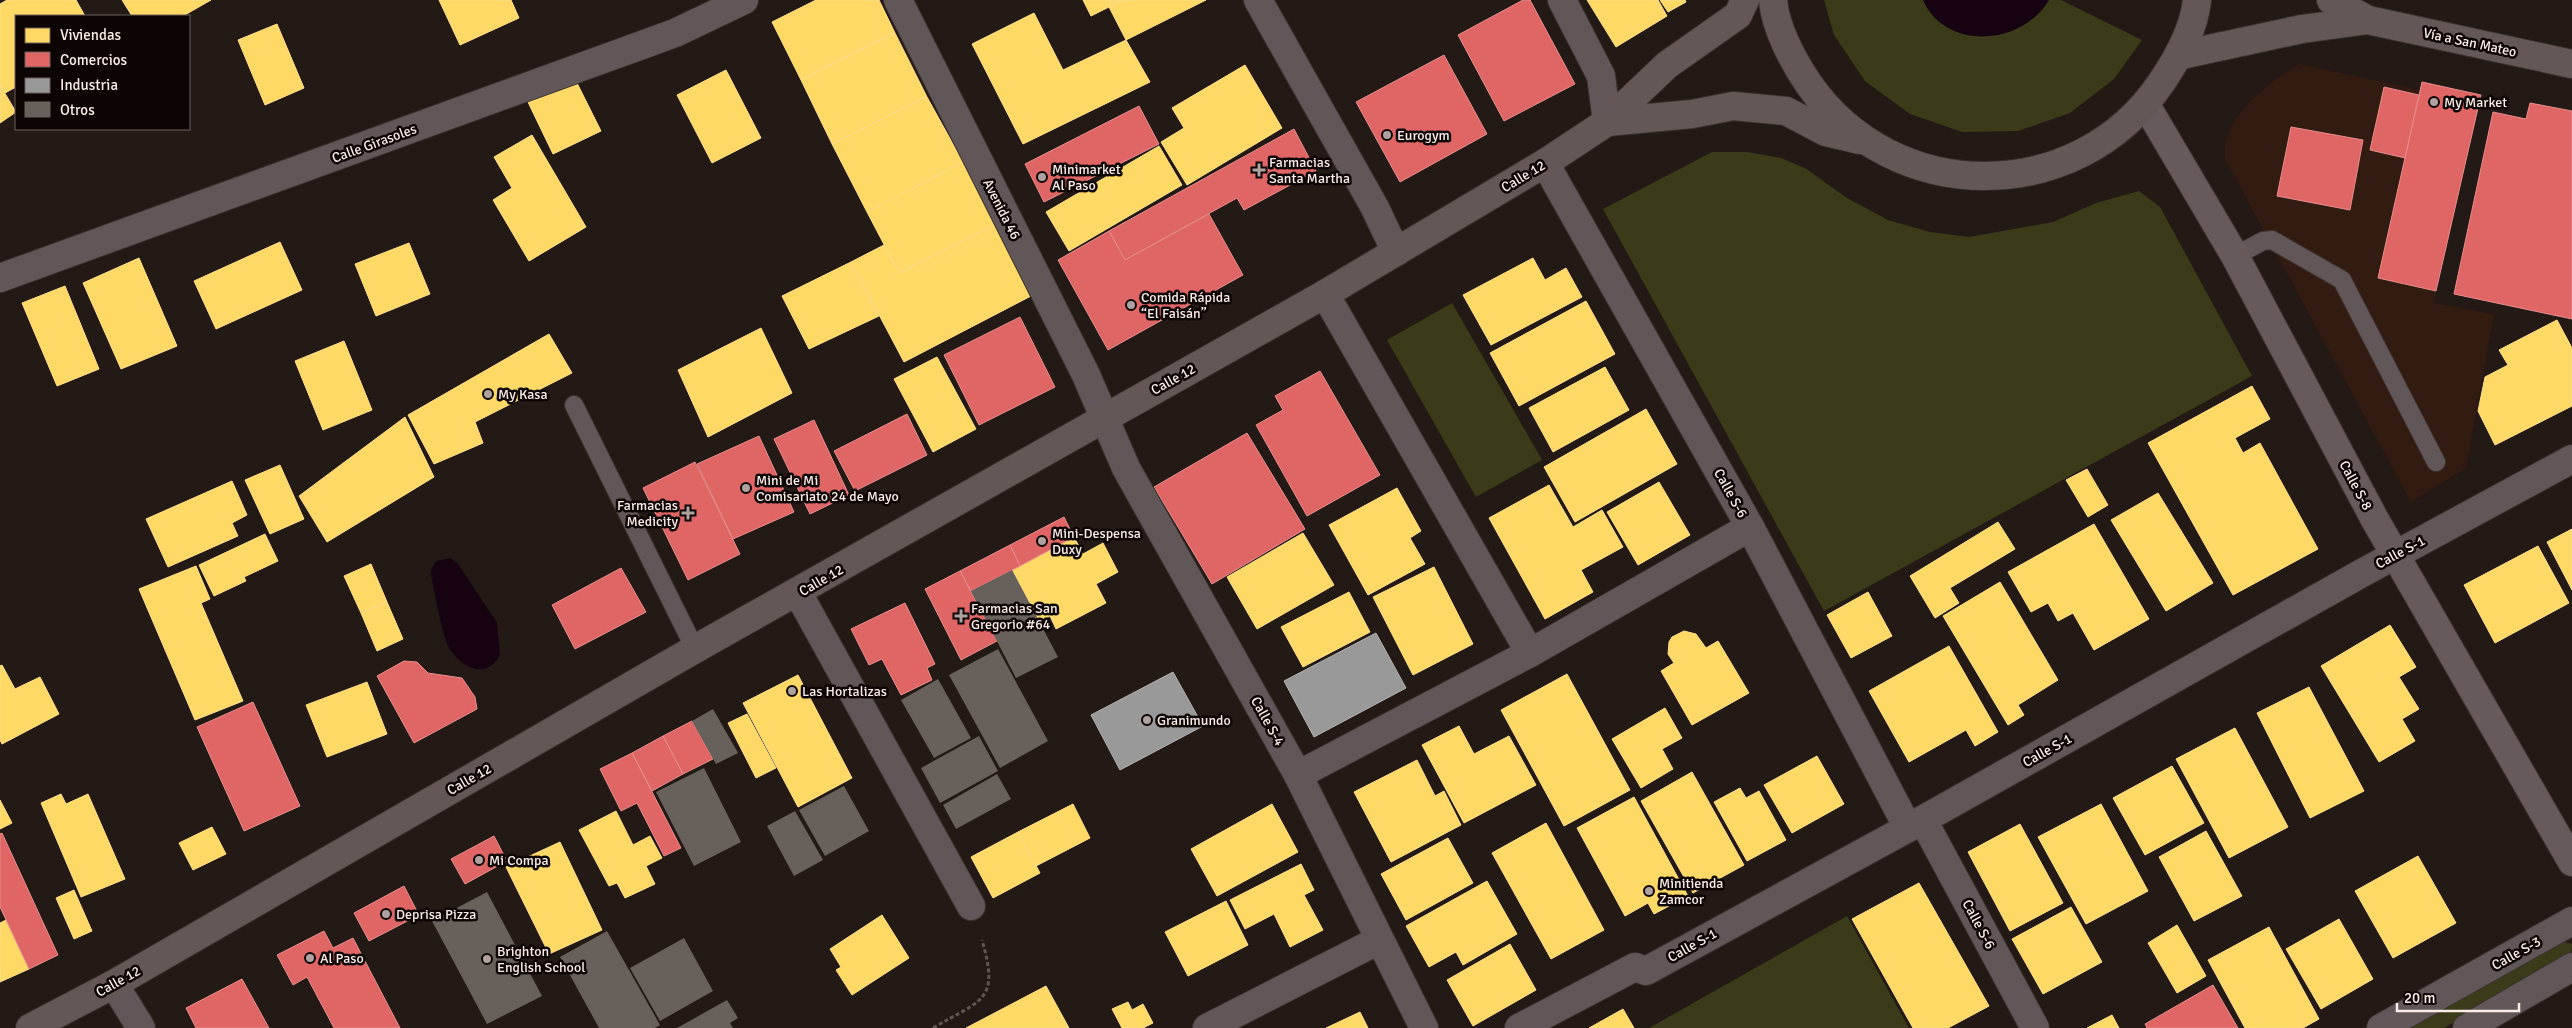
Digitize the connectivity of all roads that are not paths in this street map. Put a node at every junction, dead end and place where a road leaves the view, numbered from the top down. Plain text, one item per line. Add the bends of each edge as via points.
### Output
1 (744, 0) edge
2 (898, 0) edge
3 (1258, 0) edge
4 (1562, 0) edge
5 (1745, 0) edge
6 (1773, 0) edge
7 (2197, 0) edge
8 (2331, 0) edge
9 (2368, 20) junction
10 (2180, 55) junction
11 (2572, 64) edge
12 (2146, 105) junction
13 (1607, 122) junction
14 (1866, 142) junction
15 (1545, 163) junction
16 (1396, 252) junction
17 (2235, 256) junction
18 (0, 278) edge
19 (1325, 294) junction
20 (574, 406) dead end
21 (1104, 418) junction
22 (2572, 459) edge
23 (2436, 462) dead end
24 (1750, 527) junction
25 (2395, 555) junction
26 (798, 593) junction
27 (695, 649) junction
28 (1530, 652) junction
29 (1298, 775) junction
30 (1915, 824) junction
31 (2572, 862) edge
32 (971, 906) road end
33 (2572, 921) edge
34 (1379, 940) junction
35 (2572, 967) edge
36 (114, 984) junction
37 (30, 1028) edge
38 (141, 1028) edge
39 (1207, 1028) edge
40 (1424, 1028) edge
41 (1519, 1028) edge
42 (2035, 1028) edge
43 (2381, 1028) edge
44 (2467, 1028) edge

1 - 18 street, Calle Girasoles via 675,33
2 - 21 street, Avenida 46 via 1086,375
3 - 16 street via 1374,206
4 - 13 street via 1601,76
5 - 13 main road, Calle 12 via 1738,14 1667,65
6 - 14 main road via 1792,58 1823,105
7 - 10 main road
8 - 9 main road
9 - 10 main road via 2302,29
9 - 11 main road, Vía a San Mateo
10 - 12 main road
12 - 14 main road via 2108,139 2070,159 2013,176 1954,174 1912,164
12 - 17 street, Calle S-8
13 - 14 main road, Calle 12 via 1692,114 1733,106 1786,111 1826,132
13 - 15 main road, Calle 12
15 - 16 main road, Calle 12
15 - 24 street, Calle S-6
16 - 19 main road, Calle 12
17 - 23 lane via 2272,240 2342,280
17 - 25 street, Calle S-8
19 - 21 main road, Calle 12
19 - 28 street
20 - 27 lane
21 - 26 main road, Calle 12
21 - 29 street, Calle S-4 via 1126,468
22 - 25 street, Calle S-1
24 - 28 street
24 - 30 street, Calle S-6
25 - 30 street, Calle S-1
25 - 31 street, Calle S-8
26 - 27 main road, Calle 12
26 - 32 street
27 - 36 main road, Calle 12
28 - 29 street
29 - 34 street, Calle S-4
30 - 41 street, Calle S-1 via 1646,971 1635,967
30 - 42 street, Calle S-6
33 - 43 street, Calle S-3
34 - 39 street
34 - 40 street, Calle S-4
35 - 44 street
36 - 37 main road, Calle 12
36 - 38 street

